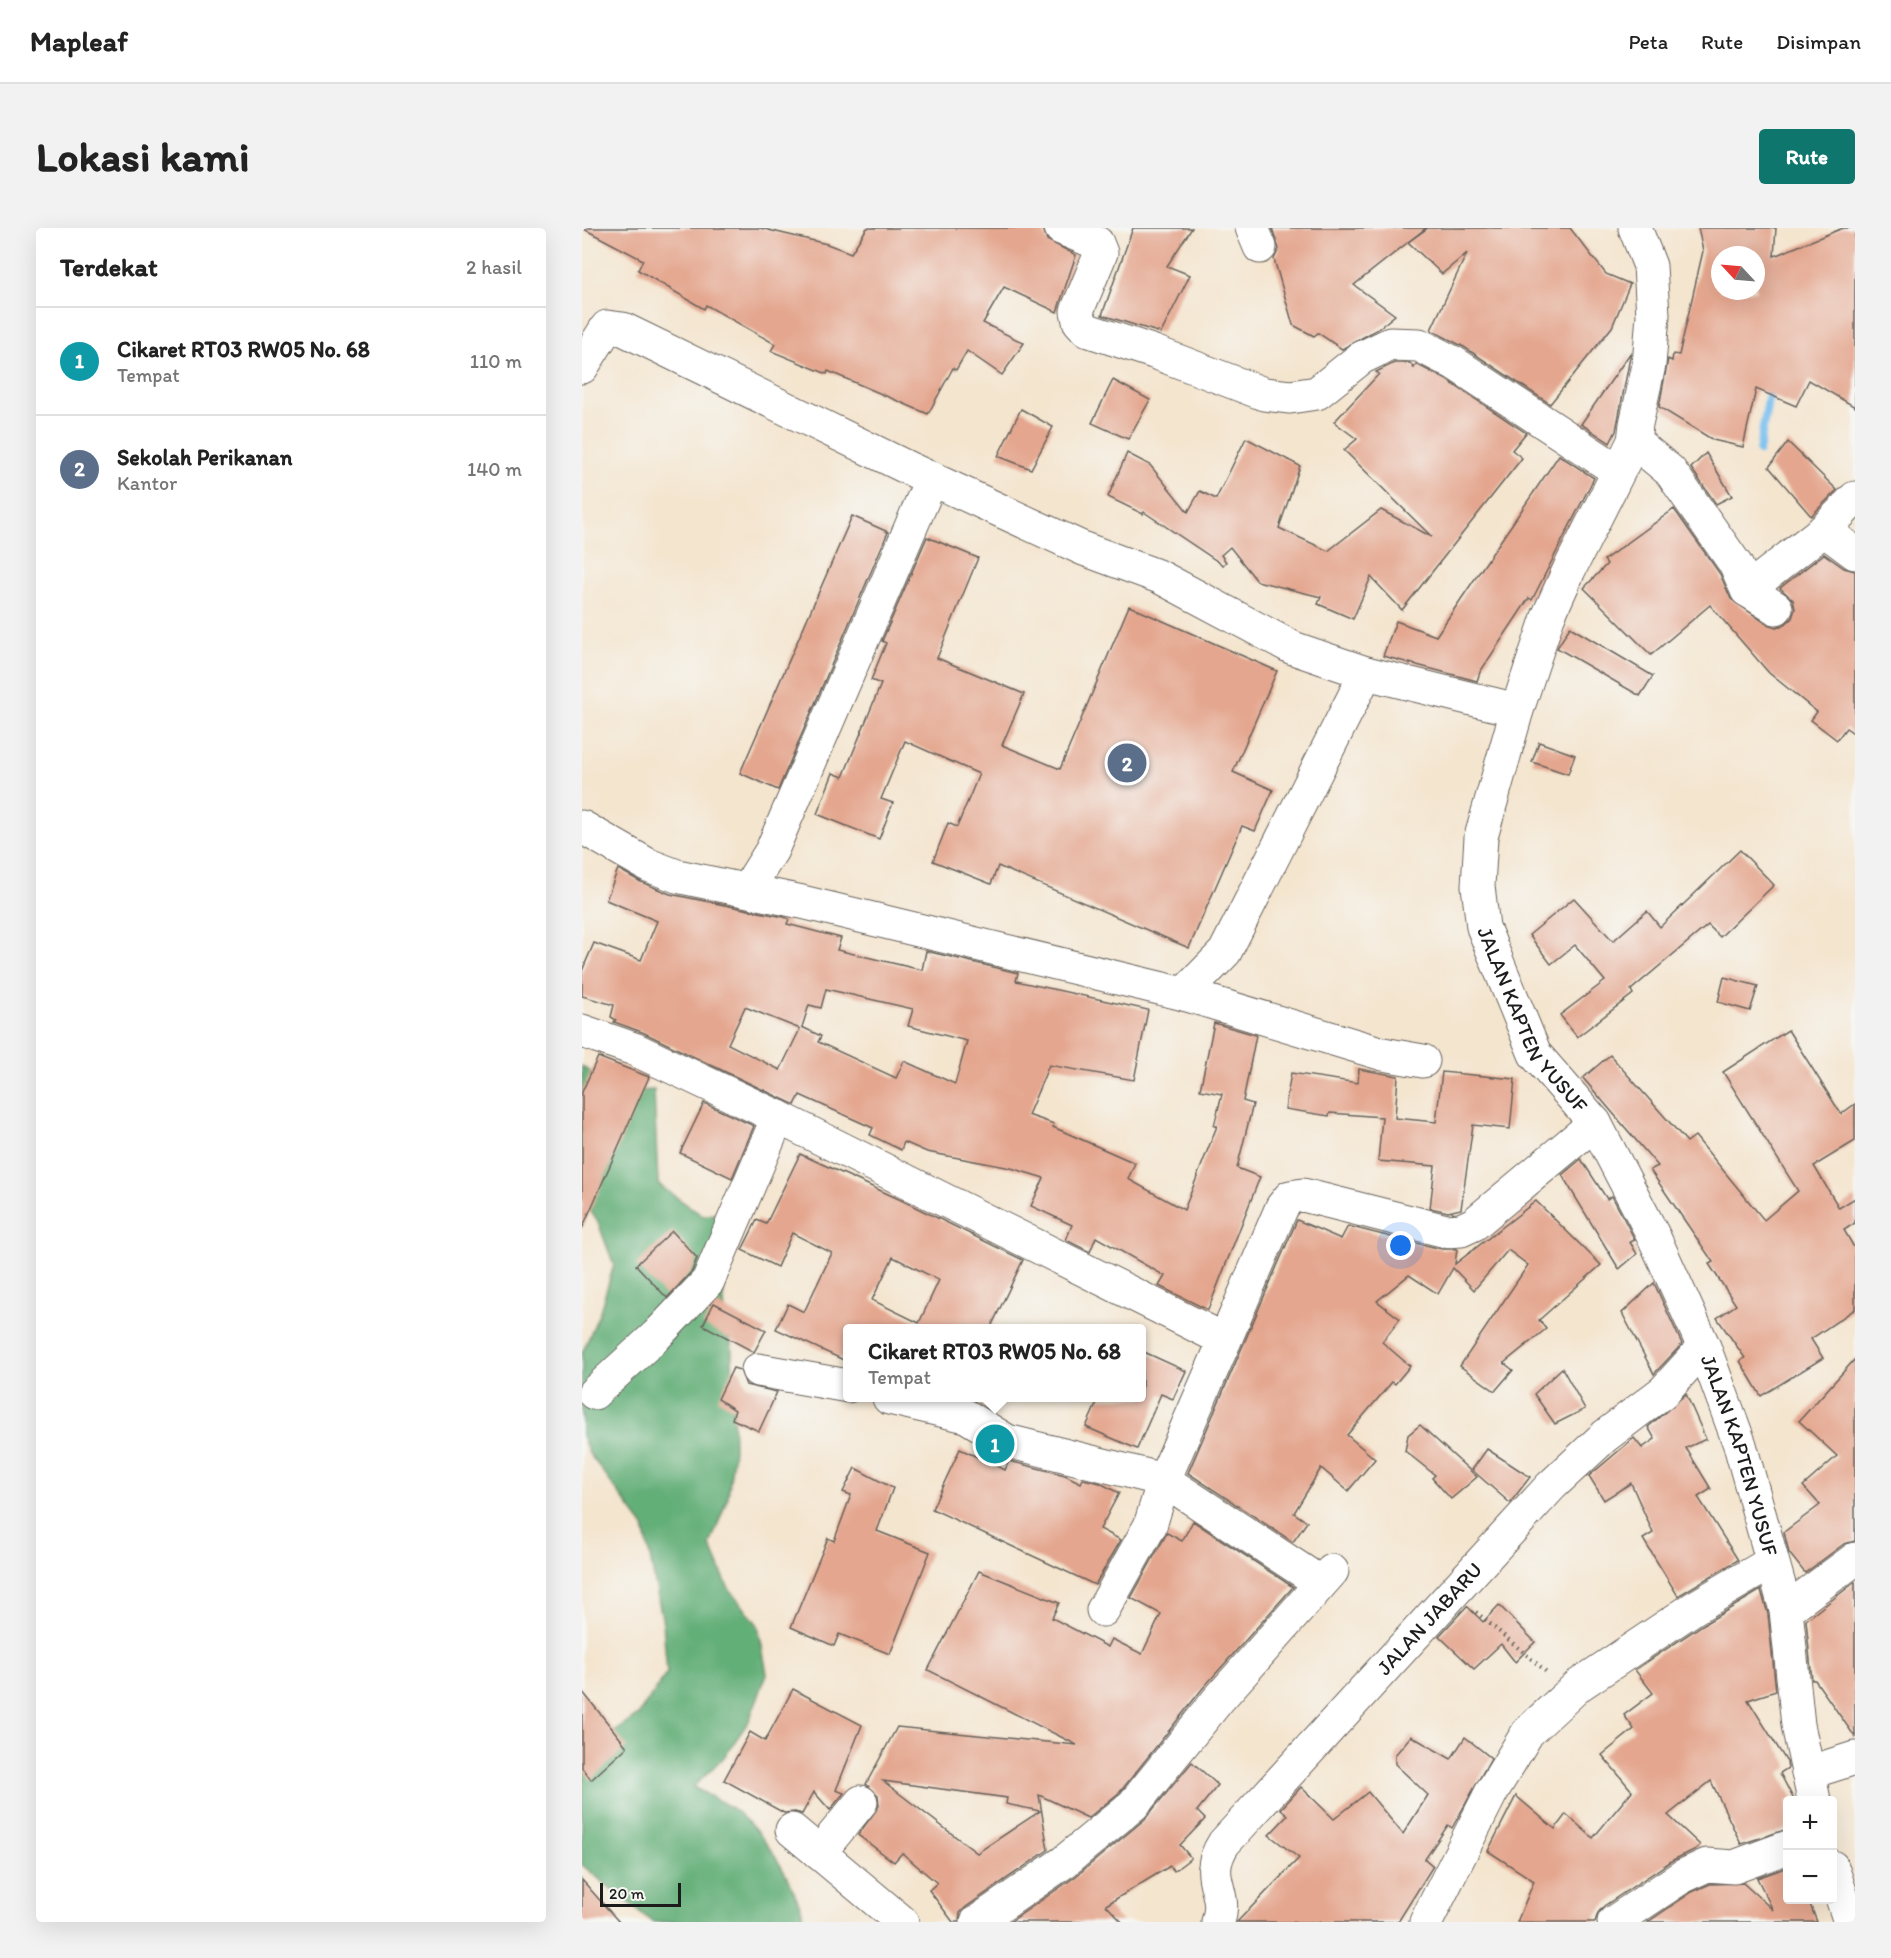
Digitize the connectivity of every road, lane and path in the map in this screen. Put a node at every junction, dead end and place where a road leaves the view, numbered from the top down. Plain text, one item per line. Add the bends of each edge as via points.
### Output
1 (1062, 228) edge
2 (1635, 228) edge
3 (582, 367) edge
4 (1634, 441) junction
5 (1618, 471) junction
6 (932, 478) junction
7 (1855, 498) edge
8 (1824, 530) junction
9 (1855, 553) edge
10 (1747, 590) junction
11 (1776, 608) dead end
12 (1365, 673) junction
13 (1517, 710) junction
14 (582, 827) edge
15 (747, 890) junction
16 (1225, 952) junction
17 (1184, 994) junction
18 (1237, 1010) junction
19 (582, 1031) edge
20 (1423, 1061) dead end
21 (778, 1117) junction
22 (1595, 1123) junction
23 (1225, 1340) junction
24 (1704, 1347) junction
25 (758, 1370) dead end
26 (843, 1385) edge
27 (594, 1393) dead end
28 (906, 1402) edge
29 (1164, 1480) junction
30 (1855, 1559) edge
31 (1772, 1563) junction
32 (1455, 1589) junction
33 (1103, 1610) dead end
34 (1786, 1610) junction
35 (1572, 1692) junction
36 (1855, 1758) edge
37 (1811, 1787) edge
38 (861, 1802) dead end
39 (792, 1830) dead end
40 (1783, 1849) edge
41 (819, 1853) junction
42 (1837, 1880) edge
43 (902, 1922) edge
44 (977, 1922) edge
45 (1218, 1922) edge
46 (1426, 1922) edge
47 (1614, 1922) edge
48 (1850, 1922) edge

1 - 5 street via 1097,243 1101,253 1077,311 1087,330 1264,394 1290,397 1317,393 1361,358 1389,344 1419,345 1454,363
2 - 4 street, JALAN KAPTEN YUSUF via 1650,266 1653,315 1649,365
3 - 6 street via 607,327 623,329
4 - 5 street, JALAN KAPTEN YUSUF
4 - 10 street via 1670,471 1737,565
5 - 13 street, JALAN KAPTEN YUSUF via 1548,617
6 - 12 street via 1084,549 1160,577 1293,648
6 - 15 street via 772,850
7 - 8 street
8 - 9 street
8 - 10 street
10 - 11 street
12 - 13 street
12 - 16 street
13 - 22 street, JALAN KAPTEN YUSUF via 1481,837 1478,886 1483,927 1534,1054
14 - 15 street via 677,876
15 - 17 street
16 - 17 street
16 - 18 street
17 - 18 street
18 - 20 street via 1383,1054
19 - 21 street via 634,1049
21 - 23 street
21 - 27 street via 708,1281
22 - 23 street via 1474,1224 1461,1230 1446,1231 1303,1196 1290,1197 1282,1207
22 - 24 street, JALAN KAPTEN YUSUF via 1653,1235
23 - 29 street
24 - 31 street, JALAN KAPTEN YUSUF via 1740,1445
24 - 32 street, JALAN JABARU via 1663,1392 1576,1461
25 - 26 street
28 - 29 street via 966,1416 1007,1441
29 - 33 street via 1150,1526
29 - 44 street via 1327,1577 1218,1700 1133,1805 1064,1862
30 - 34 street
31 - 34 street, JALAN KAPTEN YUSUF
31 - 35 street via 1695,1608
32 - 35 path via 1485,1622
32 - 45 street, JALAN JABARU via 1224,1844 1213,1865 1222,1905
34 - 37 street, JALAN KAPTEN YUSUF via 1798,1725
35 - 46 street via 1528,1732 1491,1793
36 - 37 street
38 - 41 street
39 - 41 street
40 - 47 street via 1734,1867 1707,1865 1683,1876
41 - 43 street
42 - 48 street

